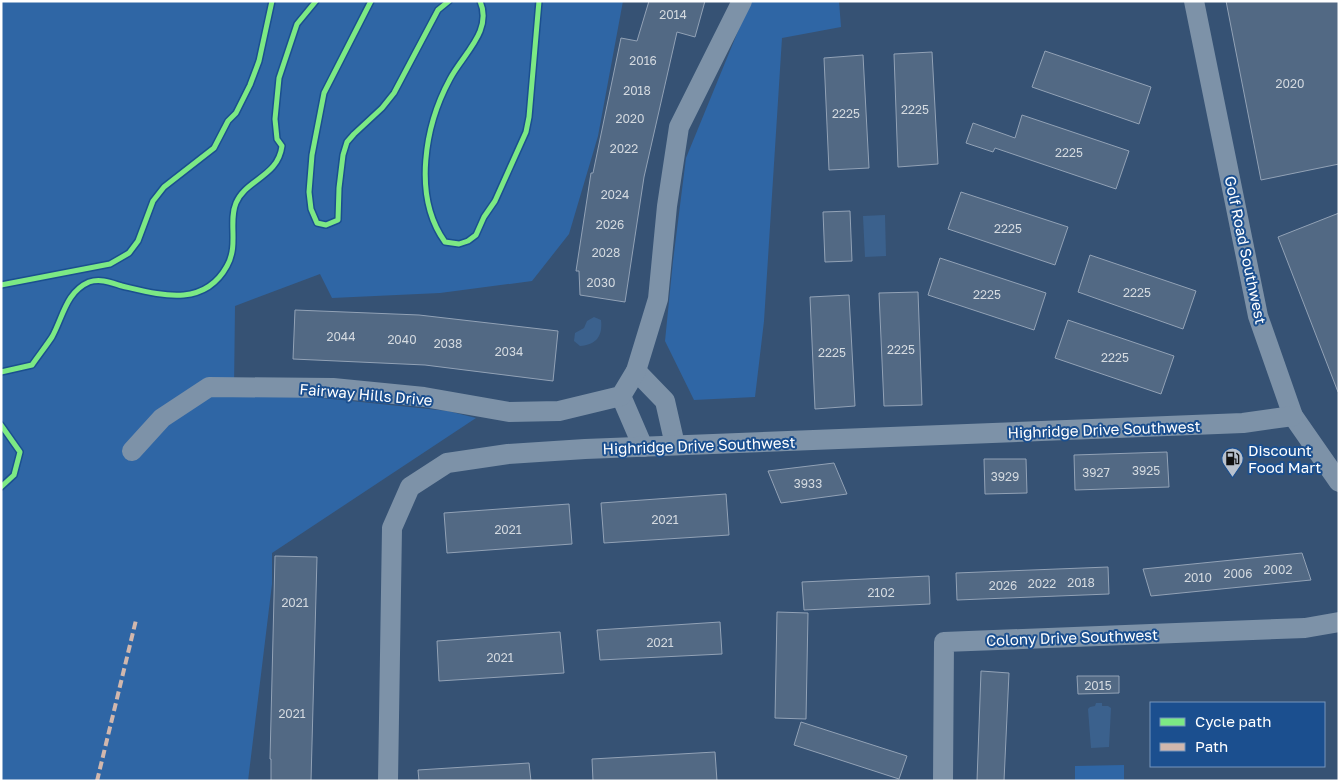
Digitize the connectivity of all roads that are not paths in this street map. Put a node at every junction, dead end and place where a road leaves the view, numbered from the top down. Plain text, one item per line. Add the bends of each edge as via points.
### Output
1 (742, 1) edge
2 (1194, 1) edge
3 (636, 371) junction
4 (621, 396) junction
5 (1292, 416) junction
6 (675, 445) junction
7 (643, 447) junction
8 (132, 451) dead end
9 (1339, 482) edge
10 (1339, 622) edge
11 (388, 781) edge
12 (942, 781) edge

1 - 3 street via 679,127 658,299
2 - 5 street, Golf Road Southwest via 1258,316
3 - 4 street
3 - 6 street via 665,401
4 - 7 street
4 - 8 street, Fairway Hills Drive via 559,411 509,412 424,397 332,388 209,387 162,418
5 - 6 street, Highridge Drive Southwest via 1243,423
5 - 9 street, Golf Road Southwest
6 - 7 street, Highridge Drive Southwest
7 - 11 street, Highridge Drive Southwest via 508,454 447,463 410,487 392,528
10 - 12 street, Colony Drive Southwest via 1305,628 944,642

